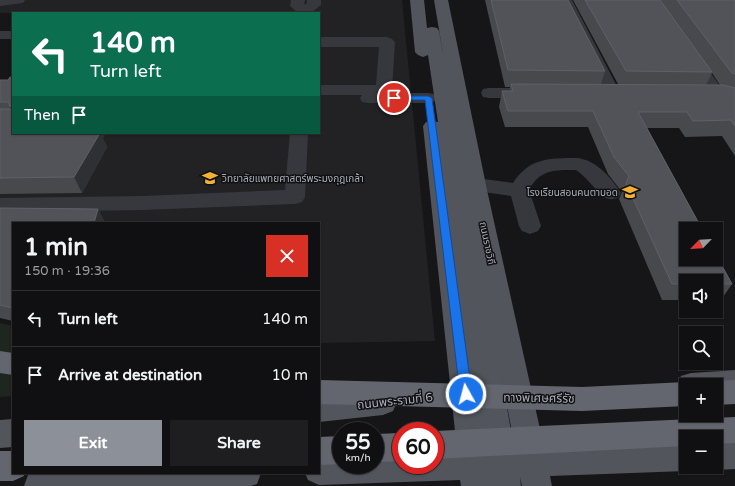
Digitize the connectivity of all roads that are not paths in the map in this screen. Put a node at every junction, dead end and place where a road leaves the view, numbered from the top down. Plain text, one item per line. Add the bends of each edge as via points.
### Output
1 (18, 0) edge
2 (314, 0) edge
3 (0, 2) edge
4 (429, 3) edge
5 (562, 4) edge
6 (302, 8) edge
7 (0, 35) edge
8 (12, 35) edge
9 (320, 42) edge
10 (684, 45) edge
11 (320, 90) edge
12 (489, 93) dead end
13 (543, 93) edge
14 (613, 94) edge
15 (680, 94) edge
16 (320, 98) edge
17 (428, 98) junction
18 (299, 134) edge
19 (468, 142) junction
20 (435, 143) junction
21 (476, 185) junction
22 (519, 190) junction
23 (611, 192) dead end
24 (0, 205) edge
25 (530, 226) dead end
26 (735, 382) edge
27 (723, 383) edge
28 (679, 385) edge
29 (320, 392) edge
30 (735, 392) edge
31 (519, 393) junction
32 (723, 393) edge
33 (466, 394) junction
34 (679, 394) edge
35 (320, 409) edge
36 (735, 430) edge
37 (12, 433) edge
38 (0, 434) edge
39 (444, 445) edge
40 (320, 451) edge
41 (332, 455) edge
42 (735, 455) edge
43 (723, 456) edge
44 (679, 458) edge
45 (0, 466) edge
46 (12, 466) edge
47 (384, 466) edge
48 (332, 468) edge
49 (320, 470) edge
50 (230, 474) edge
51 (535, 474) edge
52 (475, 475) edge
53 (39, 486) edge
54 (506, 486) edge

1 - 3 street
2 - 6 street via 314,5
4 - 17 main road
4 - 19 main road, ถนนราชวิถี
4 - 54 main road
5 - 14 street
7 - 8 street
9 - 11 street via 387,42 384,90
10 - 15 street via 721,95
12 - 13 street
16 - 17 street
17 - 20 main road
18 - 24 street via 295,196 143,203
19 - 20 main road
19 - 21 main road, ถนนราชวิถี
20 - 33 main road
21 - 22 street
21 - 31 main road, ถนนราชวิถี
22 - 23 street via 526,176 537,168 579,164 600,179
22 - 25 street
26 - 27 main road
28 - 31 main road, ถนนพระรามที่ 6
29 - 34 highway, ทางพิเศษศรีรัช via 582,399
30 - 32 highway
31 - 33 main road, ถนนพระรามที่ 6
31 - 51 main road, ถนนราชวิถี
33 - 35 main road, ถนนพระรามที่ 6
33 - 52 main road
36 - 39 highway
37 - 38 main road
40 - 41 highway
42 - 43 main road
44 - 51 main road
45 - 46 highway
47 - 52 main road
48 - 49 main road
50 - 53 main road
51 - 52 main road

